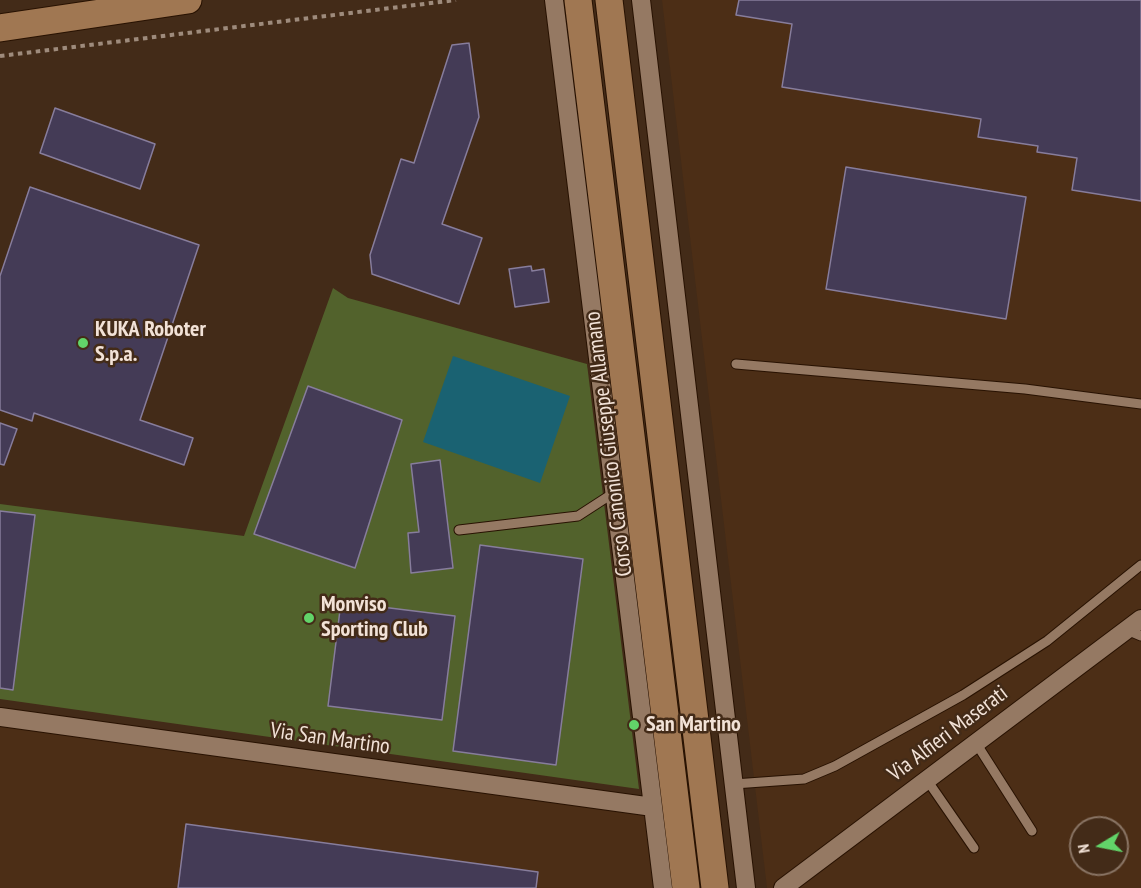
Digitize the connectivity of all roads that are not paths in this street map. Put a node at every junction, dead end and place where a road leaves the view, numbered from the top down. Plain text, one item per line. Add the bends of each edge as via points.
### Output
1 (188, 0) edge
2 (554, 0) edge
3 (578, 0) edge
4 (609, 0) edge
5 (641, 0) edge
6 (0, 28) edge
7 (736, 364) dead end
8 (1141, 404) edge
9 (615, 492) junction
10 (459, 530) dead end
11 (1141, 565) edge
12 (1136, 628) edge
13 (0, 717) edge
14 (976, 743) junction
15 (927, 780) junction
16 (734, 784) junction
17 (653, 807) junction
18 (1032, 831) dead end
19 (974, 848) dead end
20 (663, 888) edge
21 (687, 888) edge
22 (716, 888) edge
23 (746, 888) edge
24 (783, 888) edge

1 - 6 main road
2 - 9 street, Corso Canonico Giuseppe Allamano
3 - 21 main road, Corso Canonico Giuseppe Allamano
4 - 22 main road
5 - 16 street
7 - 8 lane via 1025,389
9 - 10 lane via 578,516
9 - 17 street, Corso Canonico Giuseppe Allamano
11 - 16 lane via 1047,640 963,695 835,766 804,779
12 - 14 street, Via Alfieri Maserati
13 - 17 street, Via San Martino
14 - 15 street, Via Alfieri Maserati
14 - 18 lane
15 - 19 lane
15 - 24 street, Via Alfieri Maserati
16 - 23 street
17 - 20 street, Corso Canonico Giuseppe Allamano

